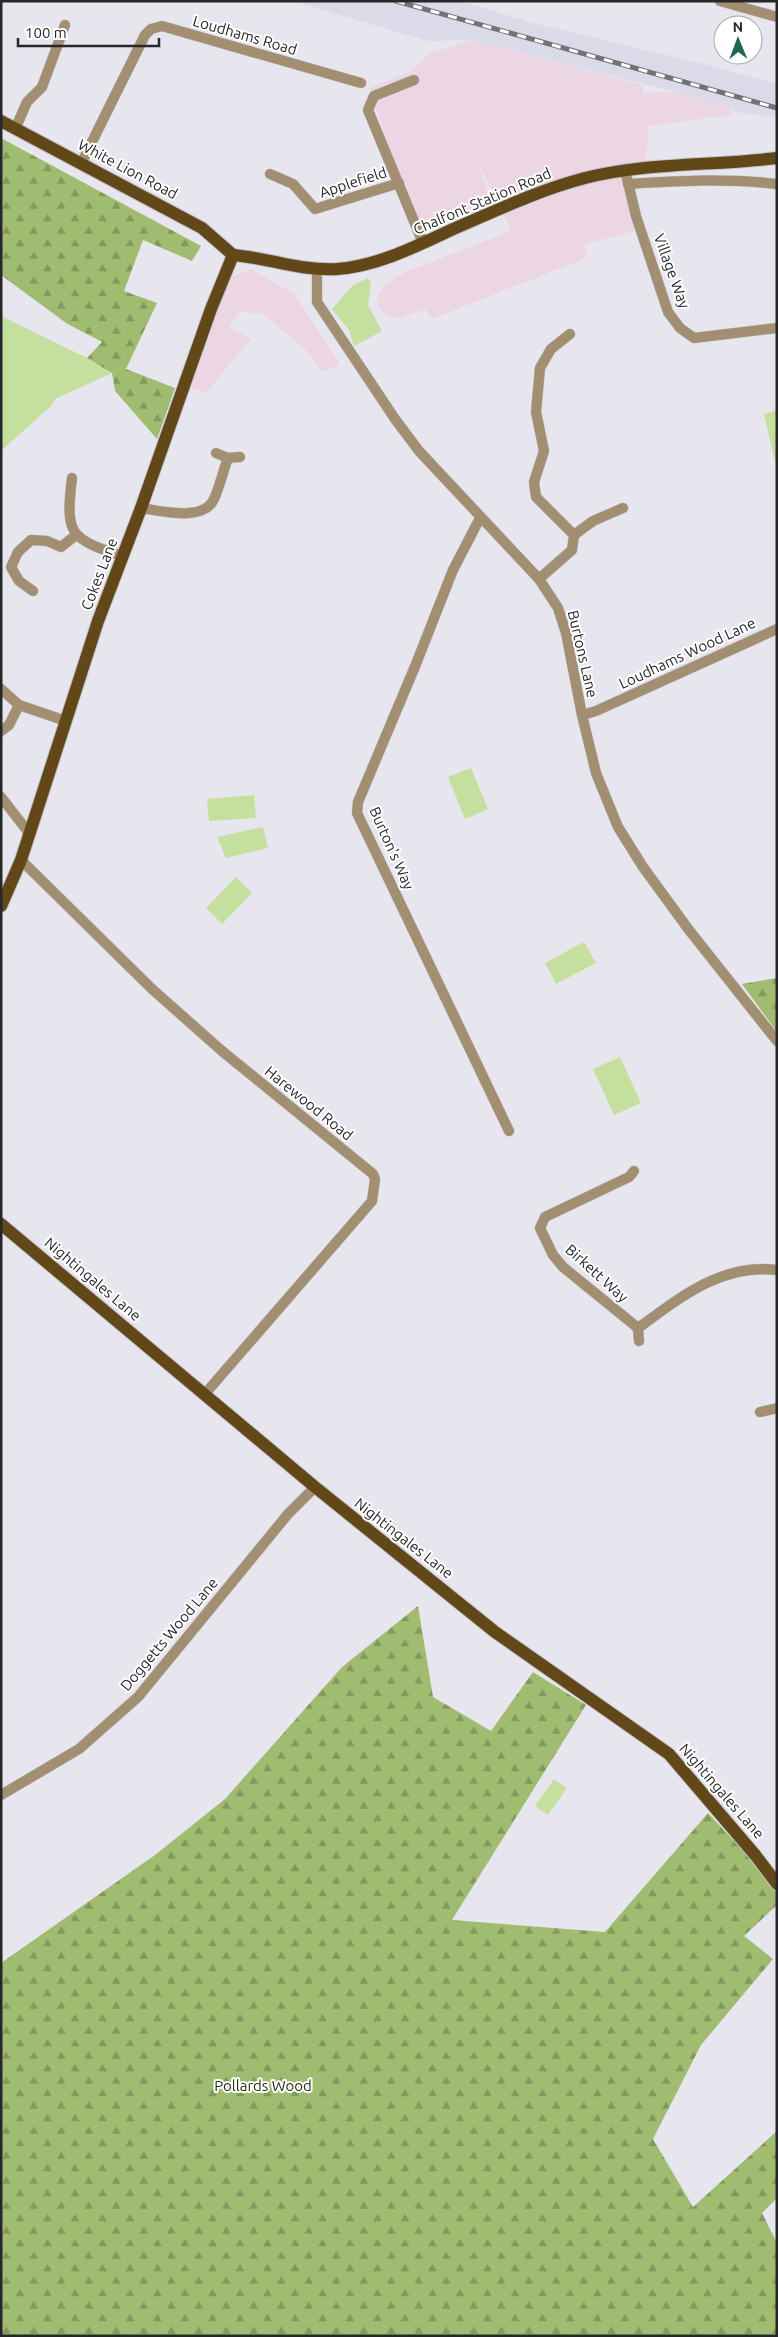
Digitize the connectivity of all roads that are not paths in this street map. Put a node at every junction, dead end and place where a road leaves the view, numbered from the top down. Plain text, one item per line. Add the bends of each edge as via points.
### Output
1 (720, 1) edge
2 (777, 17) edge
3 (66, 26) dead end
4 (414, 80) dead end
5 (361, 83) dead end
6 (1, 121) edge
7 (16, 127) junction
8 (777, 158) edge
9 (82, 162) junction
10 (625, 170) junction
11 (270, 174) dead end
12 (399, 183) junction
13 (628, 184) junction
14 (777, 184) edge
15 (423, 243) junction
16 (233, 255) junction
17 (317, 270) junction
18 (777, 328) edge
19 (570, 334) dead end
20 (216, 453) dead end
21 (228, 458) junction
22 (240, 458) dead end
23 (72, 478) dead end
24 (141, 508) junction
25 (623, 508) dead end
26 (480, 518) junction
27 (76, 535) junction
28 (574, 535) junction
29 (123, 556) junction
30 (539, 579) junction
31 (33, 591) dead end
32 (777, 629) edge
33 (1, 689) edge
34 (19, 705) junction
35 (582, 716) junction
36 (66, 721) junction
37 (1, 731) edge
38 (1, 797) edge
39 (30, 833) junction
40 (21, 860) junction
41 (1, 906) edge
42 (777, 1041) edge
43 (509, 1132) dead end
44 (634, 1171) dead end
45 (1, 1224) edge
46 (777, 1270) edge
47 (638, 1328) junction
48 (639, 1340) dead end
49 (204, 1395) junction
50 (777, 1408) edge
51 (760, 1412) dead end
52 (314, 1487) junction
53 (1, 1795) edge
54 (777, 1884) edge

1 - 2 street
3 - 7 street via 42,87 27,102
4 - 12 street via 374,96 368,110 373,131
5 - 9 street, Loudhams Road via 162,26 151,28
6 - 7 main road, White Lion Road
7 - 9 main road, White Lion Road
8 - 10 main road, Chalfont Station Road
9 - 16 main road, White Lion Road via 202,228
10 - 13 street, Village Way
10 - 15 main road, Chalfont Station Road via 558,186
11 - 12 street, Applefield via 293,184 315,210
12 - 15 street
13 - 14 street via 697,180
13 - 18 street, Village Way via 668,312 680,328 694,338
15 - 17 main road, Chalfont Station Road via 367,264
16 - 17 main road, Chalfont Station Road via 254,256
16 - 24 main road, Cokes Lane via 210,309
17 - 26 street, Burtons Lane via 317,302 419,451
19 - 28 street via 551,349 540,368 536,412 544,451 534,482 536,497
20 - 21 street
21 - 22 street
21 - 24 street via 214,501 198,513
23 - 27 street via 68,507 71,527
24 - 29 main road, Cokes Lane
25 - 28 street via 593,521
26 - 30 street, Burtons Lane
26 - 43 street, Burton's Way via 453,570 358,802 357,812
27 - 29 street via 90,546
27 - 31 street via 61,547 47,541 31,540 18,552 11,567 19,581
28 - 30 street via 572,550
29 - 36 main road, Cokes Lane
30 - 35 street, Burtons Lane via 558,608 566,633
32 - 35 street, Loudhams Wood Lane
33 - 34 street
34 - 36 street
34 - 37 street via 9,725
35 - 42 street, Burtons Lane via 596,773 618,827 689,930
36 - 39 main road, Cokes Lane
38 - 39 street
39 - 40 main road, Cokes Lane
40 - 41 main road, Cokes Lane
40 - 49 street, Harewood Road via 152,989 373,1174 372,1201
44 - 47 street, Birkett Way via 628,1177 545,1217 540,1228 563,1267
45 - 49 main road, Nightingales Lane
46 - 47 street via 761,1268 722,1275 694,1288
47 - 48 street
49 - 52 main road, Nightingales Lane
50 - 51 street
52 - 53 street, Doggetts Wood Lane via 288,1514 138,1697 79,1749
52 - 54 main road, Nightingales Lane via 495,1632 669,1754

